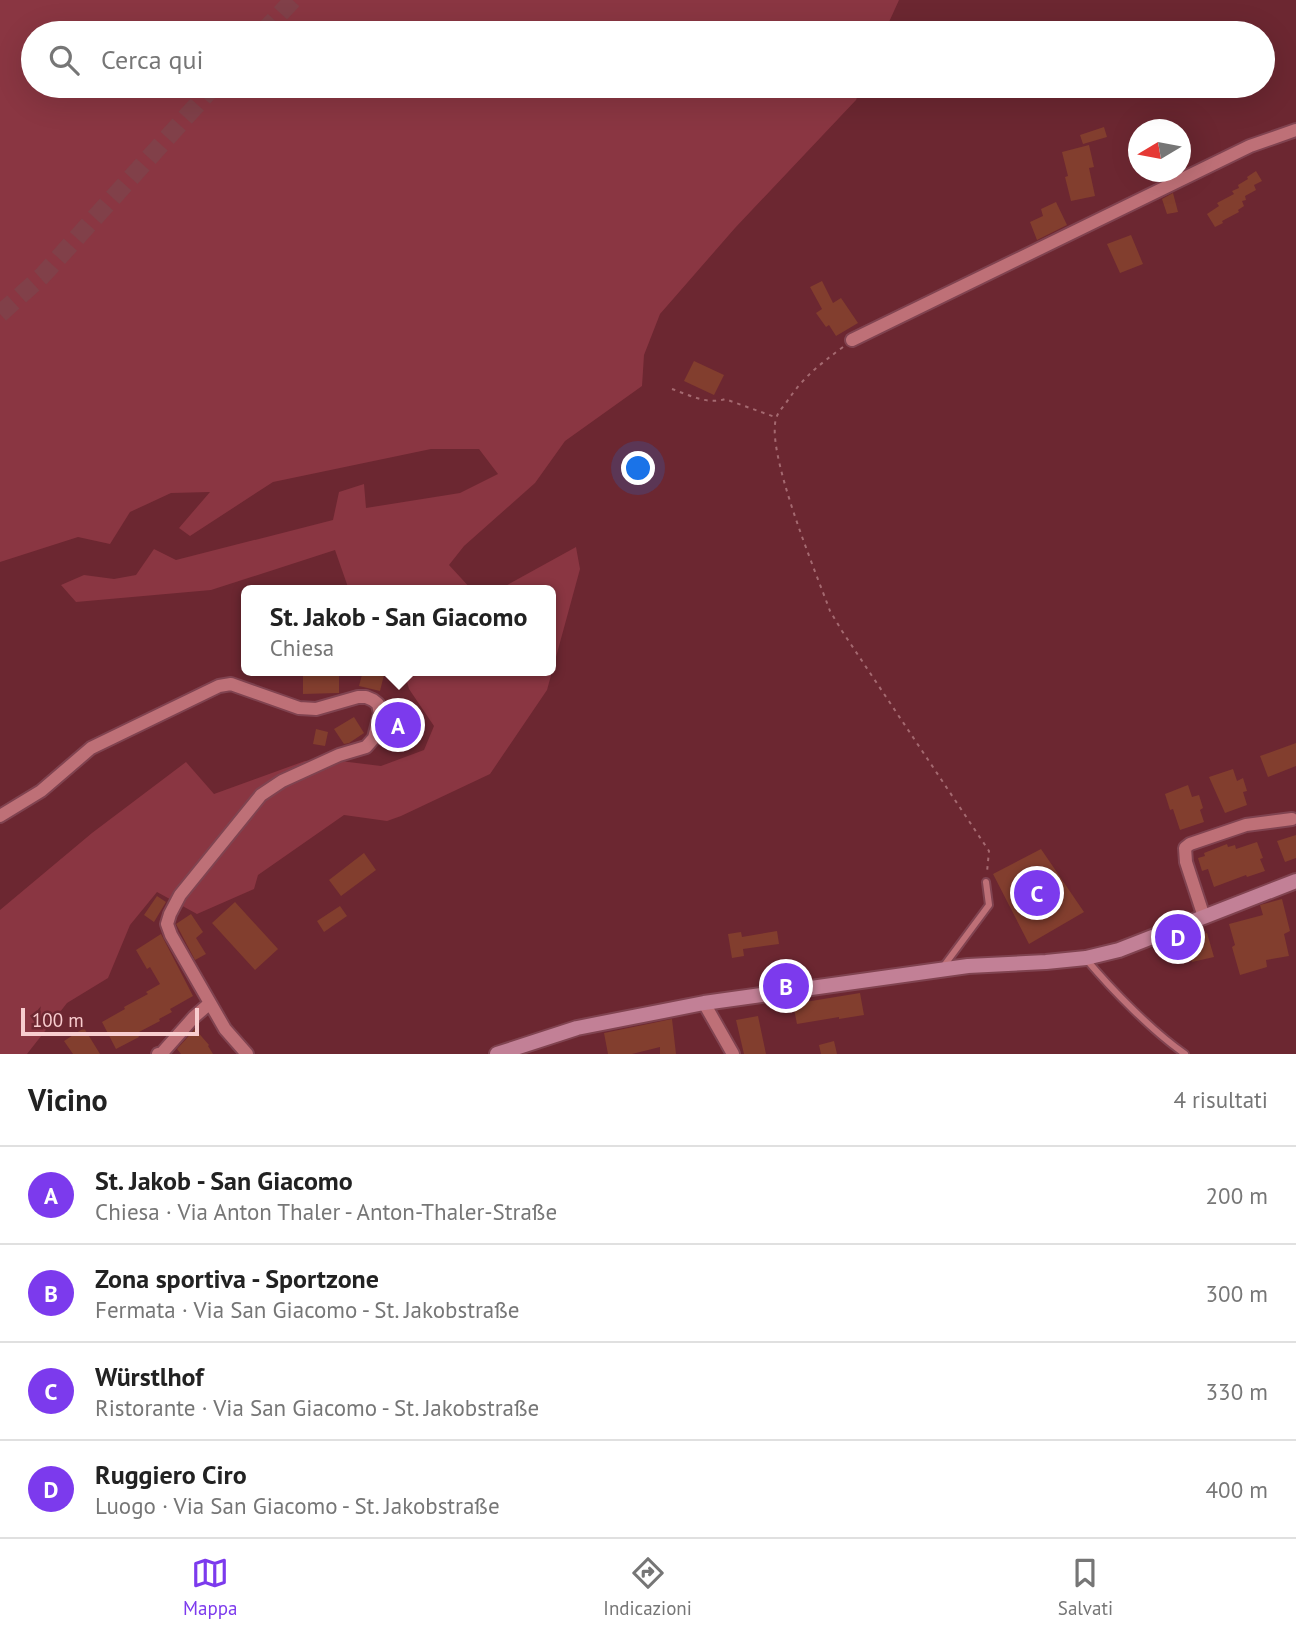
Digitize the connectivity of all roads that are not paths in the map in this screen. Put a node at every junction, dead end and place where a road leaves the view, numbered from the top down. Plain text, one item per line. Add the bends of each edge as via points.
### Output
1 (1296, 130) edge
2 (852, 340) road end
3 (0, 817) edge
4 (1292, 819) dead end
5 (1296, 881) edge
6 (986, 882) road end
7 (1204, 917) junction
8 (1086, 958) junction
9 (942, 969) junction
10 (210, 1003) junction
11 (704, 1003) junction
12 (158, 1054) edge
13 (247, 1054) edge
14 (496, 1054) edge
15 (733, 1054) edge
16 (1185, 1054) edge

1 - 2 street via 1250,146
3 - 10 street via 41,791 90,748 219,686 232,684 309,710 358,697 378,704 374,738 366,747 282,781 261,795 180,895 167,924
4 - 7 street via 1246,825 1185,848
5 - 7 street
6 - 9 lane via 989,905
7 - 8 street
8 - 9 street
8 - 16 lane
9 - 11 street
10 - 12 street
10 - 13 street
11 - 14 street via 577,1028
11 - 15 street

